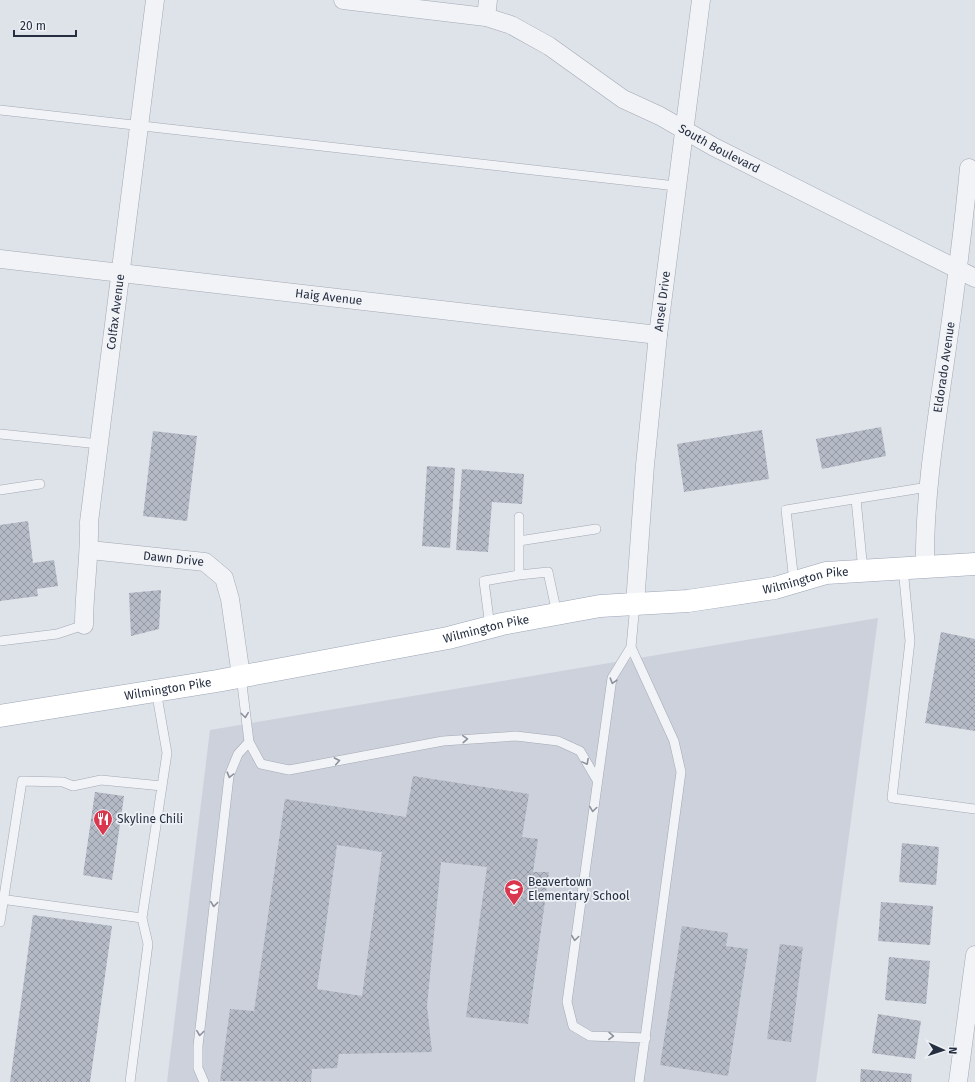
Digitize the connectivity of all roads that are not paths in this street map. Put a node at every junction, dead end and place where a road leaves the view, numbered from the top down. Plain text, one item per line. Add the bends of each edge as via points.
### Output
1 (155, 0) edge
2 (343, 0) edge
3 (701, 0) edge
4 (487, 8) edge
5 (0, 110) edge
6 (138, 127) junction
7 (684, 130) junction
8 (969, 168) dead end
9 (676, 186) junction
10 (0, 259) edge
11 (958, 270) junction
12 (122, 272) junction
13 (975, 278) edge
14 (658, 335) junction
15 (0, 434) edge
16 (99, 444) junction
17 (40, 484) dead end
18 (928, 487) junction
19 (0, 490) edge
20 (856, 499) junction
21 (519, 517) dead end
22 (596, 528) dead end
23 (519, 541) junction
24 (90, 550) junction
25 (975, 564) edge
26 (925, 567) junction
27 (903, 568) junction
28 (864, 572) junction
29 (519, 575) junction
30 (794, 582) junction
31 (635, 604) junction
32 (557, 614) junction
33 (84, 625) joint
34 (490, 627) junction
35 (0, 641) edge
36 (632, 647) junction
37 (241, 676) junction
38 (156, 690) junction
39 (0, 716) edge
40 (249, 742) junction
41 (596, 780) junction
42 (162, 786) junction
43 (975, 809) edge
44 (2, 899) edge
45 (142, 918) junction
46 (0, 922) edge
47 (975, 955) edge
48 (646, 1038) junction
49 (130, 1082) edge
50 (204, 1082) edge
51 (639, 1082) edge
52 (958, 1082) edge

1 - 6 street, Colfax Avenue
2 - 4 street, South Boulevard
3 - 7 street, Ansel Drive
4 - 7 street, South Boulevard via 549,46 623,99
5 - 6 lane
6 - 9 lane
6 - 12 street, Colfax Avenue
7 - 9 street, Ansel Drive
7 - 11 street, South Boulevard
8 - 11 street, Eldorado Avenue
9 - 14 street, Ansel Drive
10 - 12 street, Haig Avenue
11 - 13 street, South Boulevard
11 - 18 street, Eldorado Avenue
12 - 14 street, Haig Avenue
12 - 16 street, Colfax Avenue
14 - 31 street, Ansel Drive
15 - 16 lane
16 - 24 street, Colfax Avenue via 89,522
17 - 19 lane
18 - 20 lane
18 - 26 street, Eldorado Avenue via 924,525
20 - 28 lane
20 - 30 lane via 786,510
21 - 23 lane
22 - 23 lane
23 - 29 lane
24 - 33 street, Colfax Avenue via 84,597
24 - 37 street, Dawn Drive via 205,562 224,578 230,599
25 - 26 main road, Wilmington Pike
26 - 27 main road, Wilmington Pike
27 - 28 main road, Wilmington Pike
27 - 43 lane via 910,642 892,798
28 - 30 main road, Wilmington Pike via 826,572
29 - 32 lane via 548,572
29 - 34 lane via 484,580
30 - 31 main road, Wilmington Pike via 775,588 695,600
31 - 32 main road, Wilmington Pike via 600,606
31 - 36 lane
32 - 34 main road, Wilmington Pike
33 - 35 lane via 57,634
34 - 37 main road, Wilmington Pike via 448,638
36 -> 41 lane via 612,678
36 - 48 lane via 674,741 681,772
37 - 38 main road, Wilmington Pike
37 -> 40 lane
38 - 39 main road, Wilmington Pike
38 - 42 lane via 167,753
40 -> 41 lane via 261,764 289,770 443,741 516,736 544,739 558,741 580,751
40 -> 50 lane via 238,754 229,776 198,1046 198,1068
41 -> 48 lane via 567,1002 573,1026 590,1036
42 - 44 lane via 101,780 73,786 63,782 22,781
42 - 45 lane
44 - 45 lane
44 - 46 lane
45 - 49 lane via 148,944
47 - 52 street
48 - 51 lane

